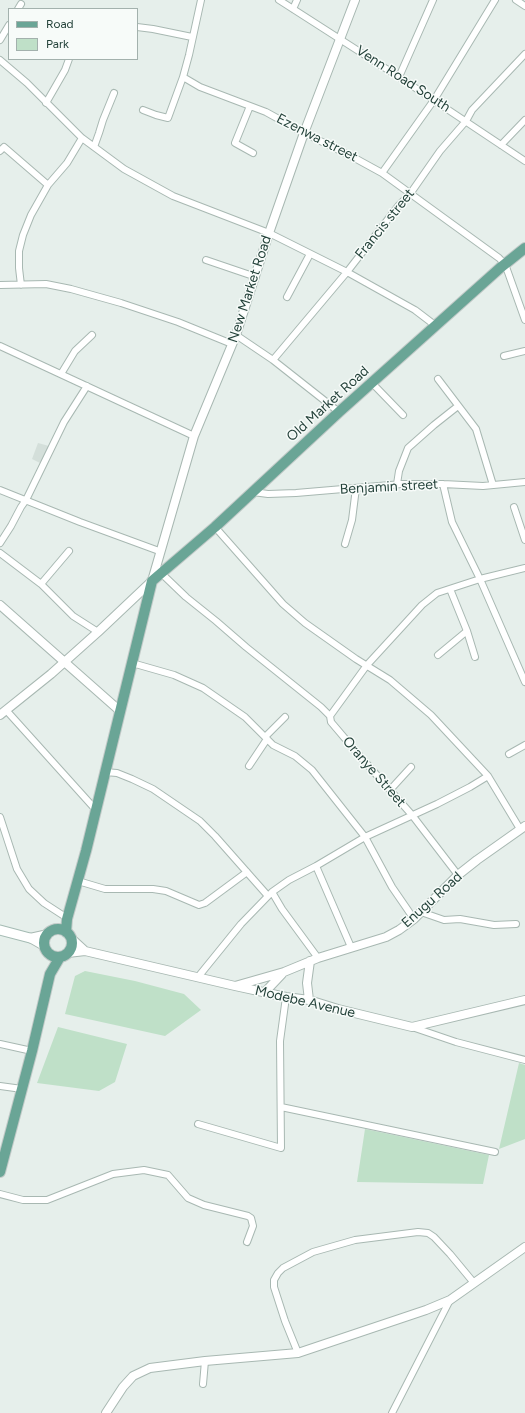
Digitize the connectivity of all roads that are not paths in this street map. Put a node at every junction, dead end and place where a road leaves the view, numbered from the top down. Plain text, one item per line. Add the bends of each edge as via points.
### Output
1 (201, 0) edge
2 (279, 0) edge
3 (297, 0) edge
4 (355, 0) edge
5 (433, 0) edge
6 (495, 0) edge
7 (516, 0) edge
8 (525, 6) edge
9 (293, 9) junction
10 (8, 26) edge
11 (138, 27) edge
12 (192, 37) junction
13 (340, 38) junction
14 (0, 40) edge
15 (525, 54) edge
16 (0, 60) edge
17 (69, 60) edge
18 (399, 76) junction
19 (183, 77) junction
20 (114, 93) dead end
21 (434, 100) junction
22 (46, 103) junction
23 (250, 106) junction
24 (143, 110) dead end
25 (525, 120) edge
26 (466, 121) junction
27 (304, 133) junction
28 (82, 138) junction
29 (501, 145) junction
30 (1, 147) edge
31 (94, 147) junction
32 (253, 153) dead end
33 (525, 161) edge
34 (382, 173) junction
35 (48, 185) junction
36 (410, 194) junction
37 (269, 233) junction
38 (525, 248) edge
39 (310, 254) junction
40 (206, 260) dead end
41 (504, 264) junction
42 (347, 272) junction
43 (256, 276) junction
44 (0, 285) edge
45 (21, 285) junction
46 (287, 297) dead end
47 (525, 320) edge
48 (436, 326) junction
49 (92, 335) dead end
50 (236, 335) junction
51 (232, 344) junction
52 (0, 346) edge
53 (525, 351) edge
54 (504, 356) dead end
55 (273, 360) junction
56 (60, 374) junction
57 (438, 379) dead end
58 (372, 382) junction
59 (87, 386) junction
60 (458, 406) junction
61 (339, 412) junction
62 (403, 415) dead end
63 (194, 436) junction
64 (525, 482) edge
65 (397, 484) junction
66 (443, 484) junction
67 (494, 485) junction
68 (356, 488) junction
69 (0, 490) edge
70 (253, 492) junction
71 (26, 500) junction
72 (514, 507) dead end
73 (215, 527) junction
74 (525, 540) edge
75 (0, 543) edge
76 (345, 544) dead end
77 (69, 550) dead end
78 (159, 551) junction
79 (0, 553) edge
80 (525, 568) edge
81 (162, 573) junction
82 (480, 579) junction
83 (152, 581) junction
84 (41, 584) junction
85 (450, 589) junction
86 (0, 606) edge
87 (467, 631) junction
88 (98, 632) junction
89 (438, 655) dead end
90 (475, 657) dead end
91 (65, 662) junction
92 (132, 663) junction
93 (367, 665) junction
94 (525, 682) edge
95 (120, 711) junction
96 (3, 713) edge
97 (330, 716) junction
98 (285, 718) dead end
99 (266, 738) junction
100 (525, 745) edge
101 (509, 754) dead end
102 (249, 766) dead end
103 (411, 767) dead end
104 (105, 772) junction
105 (488, 776) junction
106 (390, 790) junction
107 (412, 815) junction
108 (0, 817) edge
109 (95, 817) junction
110 (522, 828) edge
111 (365, 837) junction
112 (316, 866) junction
113 (246, 872) junction
114 (458, 875) junction
115 (78, 881) junction
116 (270, 894) junction
117 (71, 906) junction
118 (421, 912) junction
119 (64, 916) junction
120 (414, 919) junction
121 (516, 924) dead end
122 (0, 930) edge
123 (51, 932) junction
124 (69, 936) junction
125 (30, 938) junction
126 (351, 947) junction
127 (47, 950) junction
128 (84, 951) junction
129 (64, 955) junction
130 (318, 958) junction
131 (310, 961) junction
132 (284, 972) junction
133 (50, 974) junction
134 (198, 977) junction
135 (235, 986) junction
136 (265, 992) junction
137 (286, 997) junction
138 (309, 1000) junction
139 (525, 1000) edge
140 (412, 1027) junction
141 (0, 1044) edge
142 (32, 1051) junction
143 (525, 1060) edge
144 (0, 1086) edge
145 (22, 1089) junction
146 (281, 1108) junction
147 (198, 1124) dead end
148 (495, 1152) dead end
149 (0, 1172) edge
150 (0, 1194) edge
151 (247, 1242) dead end
152 (525, 1247) edge
153 (474, 1283) junction
154 (450, 1300) junction
155 (298, 1353) junction
156 (205, 1361) junction
157 (203, 1384) dead end
158 (106, 1413) edge
159 (392, 1413) edge

1 - 12 street
2 - 9 street, Venn Road South
3 - 9 street
4 - 13 street, New Market Road
5 - 18 street
6 - 21 street
7 - 8 street
9 - 13 street, Venn Road South
10 - 14 street
11 - 12 street
12 - 19 street
13 - 18 street, Venn Road South
13 - 27 street, New Market Road
15 - 26 street, Francis street via 472,110
16 - 22 street
17 - 22 street
18 - 21 street, Venn Road South
19 - 23 street, Ezenwa street via 200,87
19 - 24 street via 168,118
20 - 31 street
21 - 26 street, Venn Road South
21 - 34 street
22 - 28 street
23 - 27 street, Ezenwa street
23 - 32 street via 235,143
25 - 29 street
26 - 29 street, Venn Road South
26 - 36 street, Francis street via 440,151
27 - 34 street, Ezenwa street
27 - 37 street, New Market Road
28 - 31 street
28 - 35 street via 67,163
29 - 33 street, Venn Road South
30 - 35 street
31 - 37 street via 124,168 173,196
34 - 36 street, Ezenwa street
35 - 45 street via 23,235 19,251
36 - 41 street, Ezenwa street via 494,254
36 - 42 street, Francis street via 390,215
37 - 39 street
37 - 43 street, New Market Road
38 - 41 main road, Old Market Road
39 - 42 street
39 - 46 street
40 - 43 street
41 - 47 street
41 - 48 main road, Old Market Road
42 - 48 street via 415,310
42 - 55 street, Francis street
43 - 50 street, New Market Road
44 - 45 street
45 - 51 street via 58,286 121,303
48 - 58 main road, Old Market Road
49 - 56 street via 75,351
50 - 51 street, New Market Road
50 - 55 street
51 - 63 street, New Market Road
52 - 56 street
53 - 54 street
55 - 61 street
56 - 59 street
57 - 60 street
58 - 61 main road, Old Market Road
58 - 62 street
59 - 63 street
59 - 71 street via 64,422
60 - 65 street via 408,448
60 - 67 street via 476,429
61 - 70 main road, Old Market Road
63 - 78 street, New Market Road
64 - 67 street, Benjamin street
65 - 66 street, Benjamin street
65 - 68 street, Benjamin street
66 - 67 street, Benjamin street
66 - 82 street via 452,522
68 - 70 street, Benjamin street via 296,493
68 - 76 street via 352,520
69 - 71 street
70 - 73 main road, Old Market Road
71 - 75 street
71 - 78 street
72 - 74 street
73 - 81 main road, Old Market Road
73 - 93 street via 283,604 304,623
77 - 84 street
78 - 83 street, New Market Road
79 - 84 street
80 - 82 street
81 - 83 main road, Old Market Road
81 - 97 street, Oranye Street via 186,597
82 - 85 street
82 - 94 street
83 - 88 street
83 - 92 main road
84 - 88 street via 73,616
85 - 87 street
85 - 93 street via 438,593 422,605
86 - 91 street
87 - 89 street
87 - 90 street
88 - 91 street
91 - 95 street
91 - 96 street
92 - 95 main road
92 - 99 street via 174,675 203,688 245,717
93 - 97 street
93 - 105 street via 390,680 431,715
95 - 104 main road
96 - 109 street
97 - 106 street, Oranye Street via 331,722
98 - 99 street
99 - 102 street
99 - 111 street via 312,770
100 - 101 street
103 - 106 street
104 - 109 main road
104 - 113 street via 117,773 153,789 200,821
105 - 107 street
105 - 110 street
106 - 107 street, Oranye Street
107 - 111 street
107 - 114 street, Oranye Street
108 - 119 street via 17,869 29,889
109 - 115 main road
110 - 114 street, Enugu Road
111 - 112 street
111 - 120 street via 392,887
112 - 116 street via 289,880
112 - 126 street
113 - 115 street via 199,905 166,891 105,889
113 - 116 street
114 - 118 street, Enugu Road
115 - 117 main road
116 - 130 street
116 - 134 street via 241,924
117 - 119 main road
117 - 124 main road via 66,925
118 - 120 street, Enugu Road
118 - 121 street via 444,920 460,919 494,925
119 - 123 main road
120 - 126 street, Enugu Road via 386,937
122 - 125 main road
123 - 124 main road via 58,930
123 - 125 street
123 - 127 main road via 46,938
124 - 128 street
124 - 129 main road via 72,947
125 - 127 street
126 - 130 street, Enugu Road
127 - 129 main road via 56,957
127 - 133 main road
128 - 129 street
128 - 134 street, Modebe Avenue
129 - 133 main road
130 - 131 street, Enugu Road
131 - 132 street, Enugu Road
131 - 138 street via 307,983
132 - 135 street, Enugu Road
132 - 136 street
133 - 142 main road
134 - 135 street, Modebe Avenue
135 - 136 street, Modebe Avenue
136 - 137 street, Modebe Avenue
137 - 138 street, Modebe Avenue
137 - 146 street via 280,1041
138 - 140 street, Modebe Avenue
139 - 140 street, Modebe Avenue
140 - 143 street via 456,1042
141 - 142 street
142 - 145 main road
144 - 145 street
145 - 149 main road
146 - 147 street via 281,1148
146 - 148 street
150 - 151 street via 23,1200 47,1200 113,1174 144,1170 168,1175 188,1198 251,1218 253,1226
152 - 153 street
153 - 154 street
153 - 155 street via 428,1233 355,1240 313,1252 283,1268 274,1280 285,1321
154 - 155 street
154 - 159 street
155 - 156 street
156 - 157 street
156 - 158 street via 150,1368 133,1376

